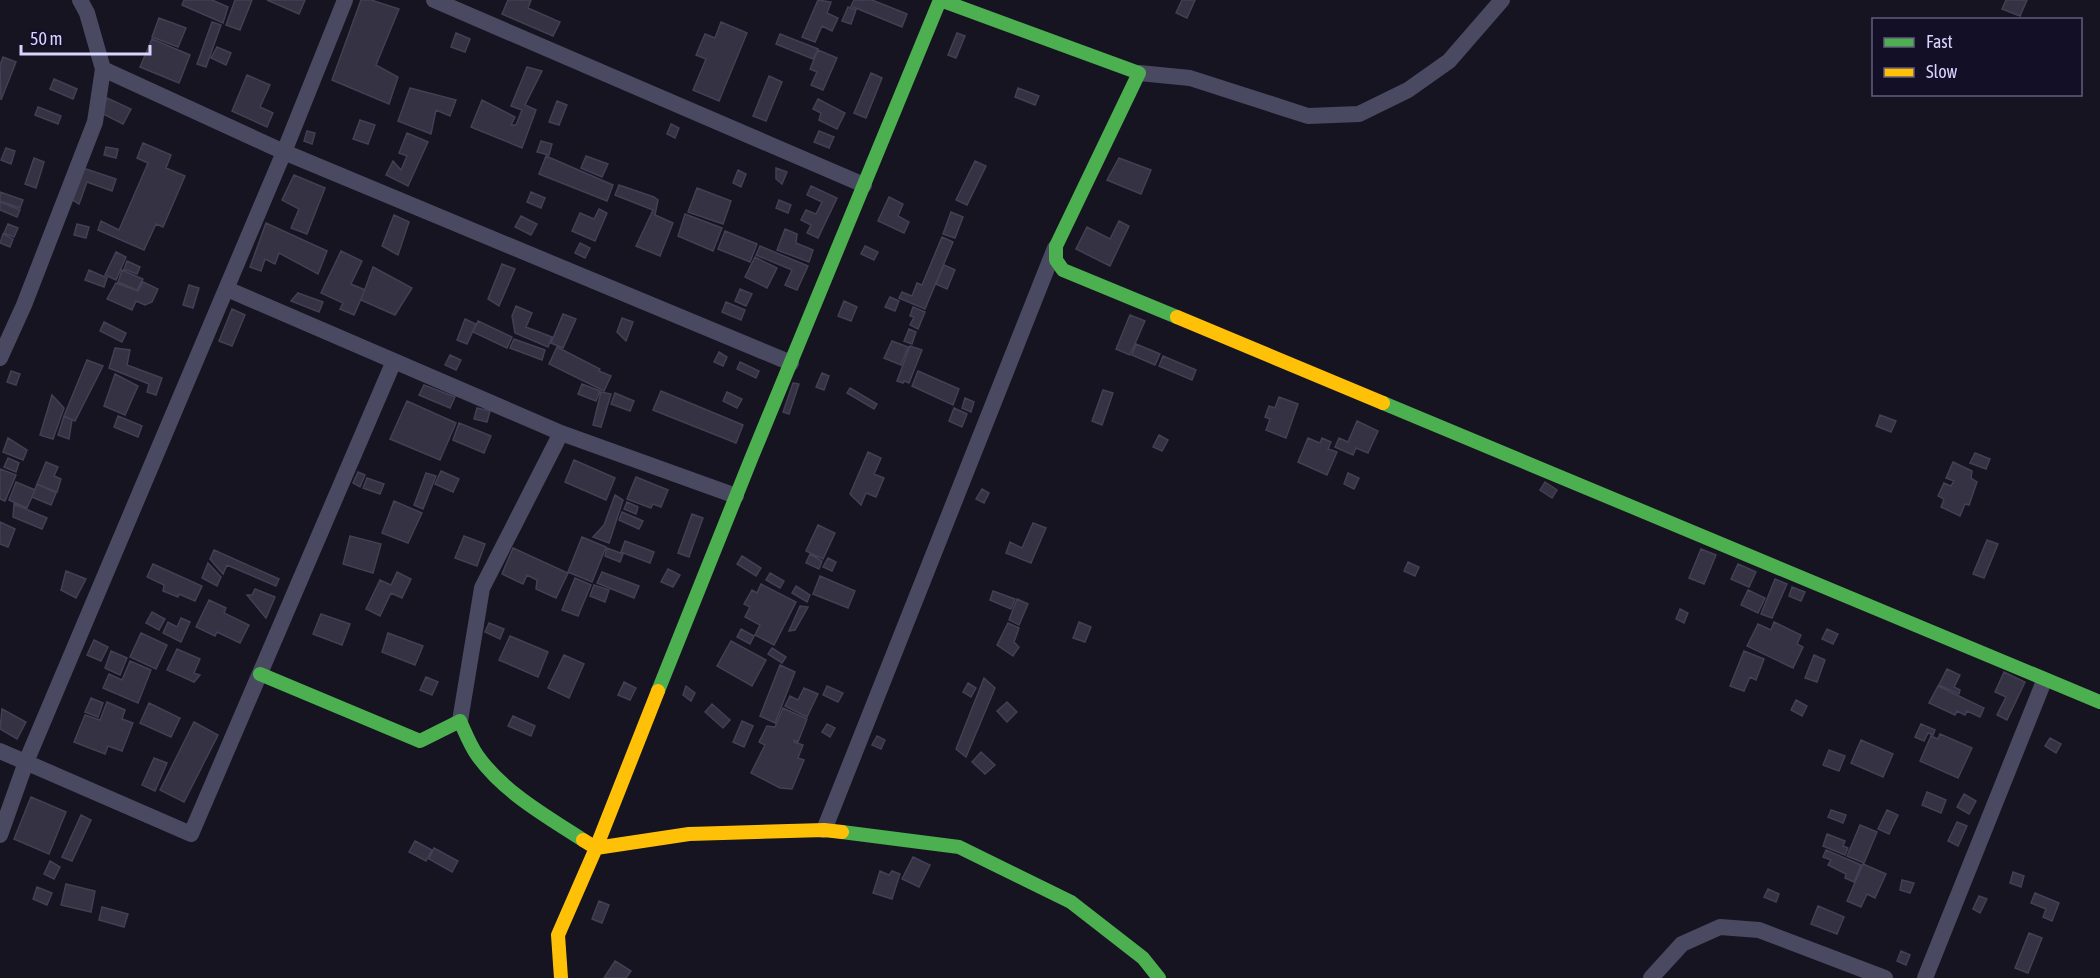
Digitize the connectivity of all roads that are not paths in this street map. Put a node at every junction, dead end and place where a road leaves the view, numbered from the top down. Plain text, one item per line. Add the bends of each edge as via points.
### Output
1 (80, 0) edge
2 (345, 0) edge
3 (434, 0) edge
4 (1502, 0) edge
5 (103, 69) junction
6 (1139, 73) junction
7 (284, 152) junction
8 (864, 185) junction
9 (1056, 246) junction
10 (227, 289) junction
11 (0, 358) edge
12 (394, 361) junction
13 (791, 363) junction
14 (561, 433) junction
15 (736, 496) junction
16 (260, 674) junction
17 (2044, 681) junction
18 (2100, 702) edge
19 (460, 721) junction
20 (0, 751) edge
21 (26, 762) junction
22 (824, 830) junction
23 (0, 835) edge
24 (596, 848) junction
25 (561, 978) edge
26 (1159, 978) edge
27 (1651, 978) edge
28 (1885, 978) edge
29 (1925, 978) edge

1 - 5 street
2 - 7 street
3 - 8 street
4 - 6 street via 1449,60 1408,90 1359,114 1308,116 1190,78
5 - 7 street
5 - 11 street via 95,122
6 - 8 street via 940,0
6 - 9 street
7 - 10 street
7 - 13 street
8 - 13 street
9 - 17 street via 1056,260 1063,270
9 - 22 street
10 - 12 street
10 - 21 street
12 - 14 street
12 - 16 street
13 - 15 street
14 - 15 street
14 - 19 street via 482,588
15 - 24 street
16 - 19 street via 420,741
16 - 21 street via 191,834
17 - 18 street
17 - 29 street
19 - 24 street via 476,753 497,777 528,803
20 - 21 street
21 - 23 street
22 - 24 street via 688,834
22 - 26 street via 959,847 1071,902 1143,958
24 - 25 street via 558,935
27 - 28 street via 1682,944 1720,927 1759,930

